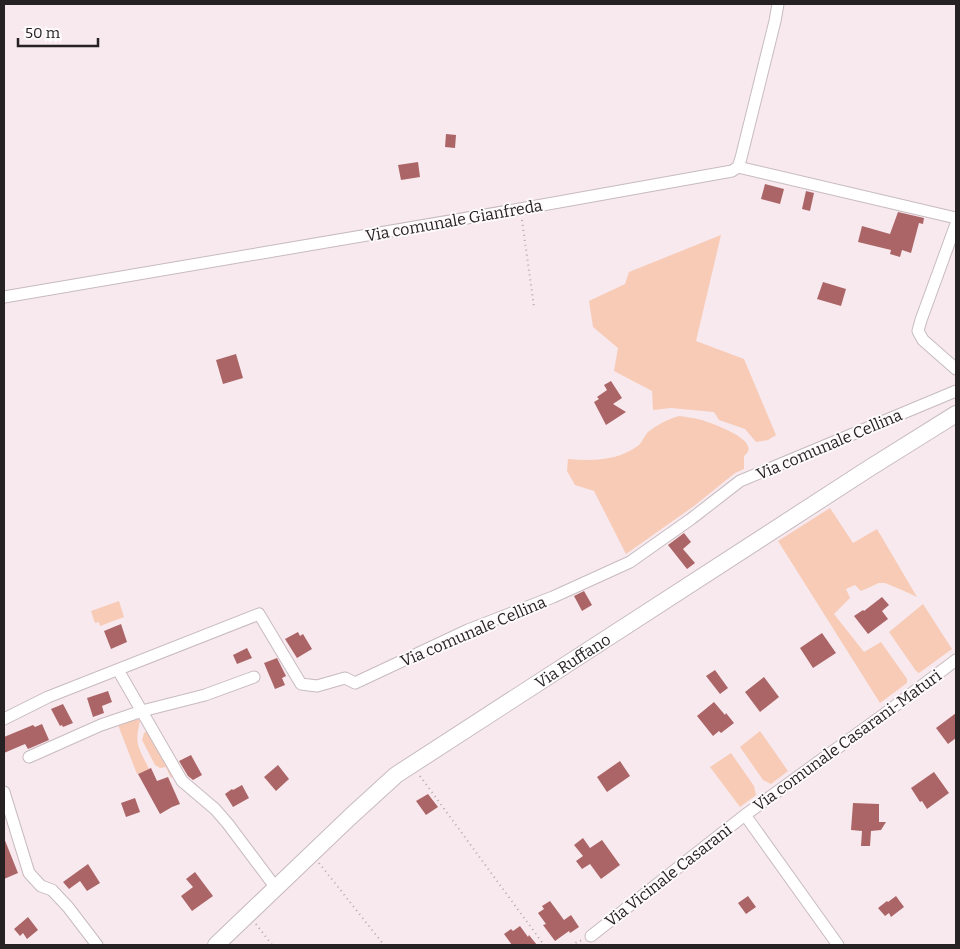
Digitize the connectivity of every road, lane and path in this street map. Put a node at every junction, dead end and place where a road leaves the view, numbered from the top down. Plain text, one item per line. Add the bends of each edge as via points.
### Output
1 (778, 4) edge
2 (738, 166) junction
3 (520, 209) junction
4 (956, 218) edge
5 (956, 224) edge
6 (4, 297) edge
7 (534, 307) dead end
8 (956, 369) edge
9 (956, 391) edge
10 (956, 414) edge
11 (956, 660) edge
12 (118, 670) junction
13 (254, 676) dead end
14 (142, 711) junction
15 (4, 719) edge
16 (29, 757) dead end
17 (412, 765) junction
18 (4, 792) edge
19 (745, 815) junction
20 (311, 854) junction
21 (276, 888) junction
22 (248, 914) junction
23 (591, 936) dead end
24 (97, 945) edge
25 (216, 945) edge
26 (272, 945) edge
27 (384, 945) edge
28 (544, 945) edge
29 (838, 945) edge

1 - 2 street
2 - 3 street, Via comunale Gianfreda via 732,171
2 - 4 street
3 - 6 street, Via comunale Gianfreda
3 - 7 path
5 - 8 street via 918,331 923,340
9 - 12 street, Via comunale Cellina via 740,481 630,562 468,630 354,683 344,678 317,686 301,684 259,614
10 - 17 street, Via Ruffano
11 - 19 street, Via comunale Casarani-Maturi
12 - 14 street
12 - 15 street, Via comunale Cellina via 48,697
13 - 14 street via 205,695
14 - 16 street
14 - 21 street via 182,782 215,809
17 - 20 street, Via Ruffano via 396,775
17 - 28 path
18 - 24 street via 29,873 41,886 58,896
19 - 23 street, Via Vicinale Casarani
19 - 29 street, Via comunale Casarani-Maturi
20 - 21 street, Via Ruffano
20 - 27 path
21 - 22 street, Via Ruffano
22 - 25 street, Via Ruffano
22 - 26 path

